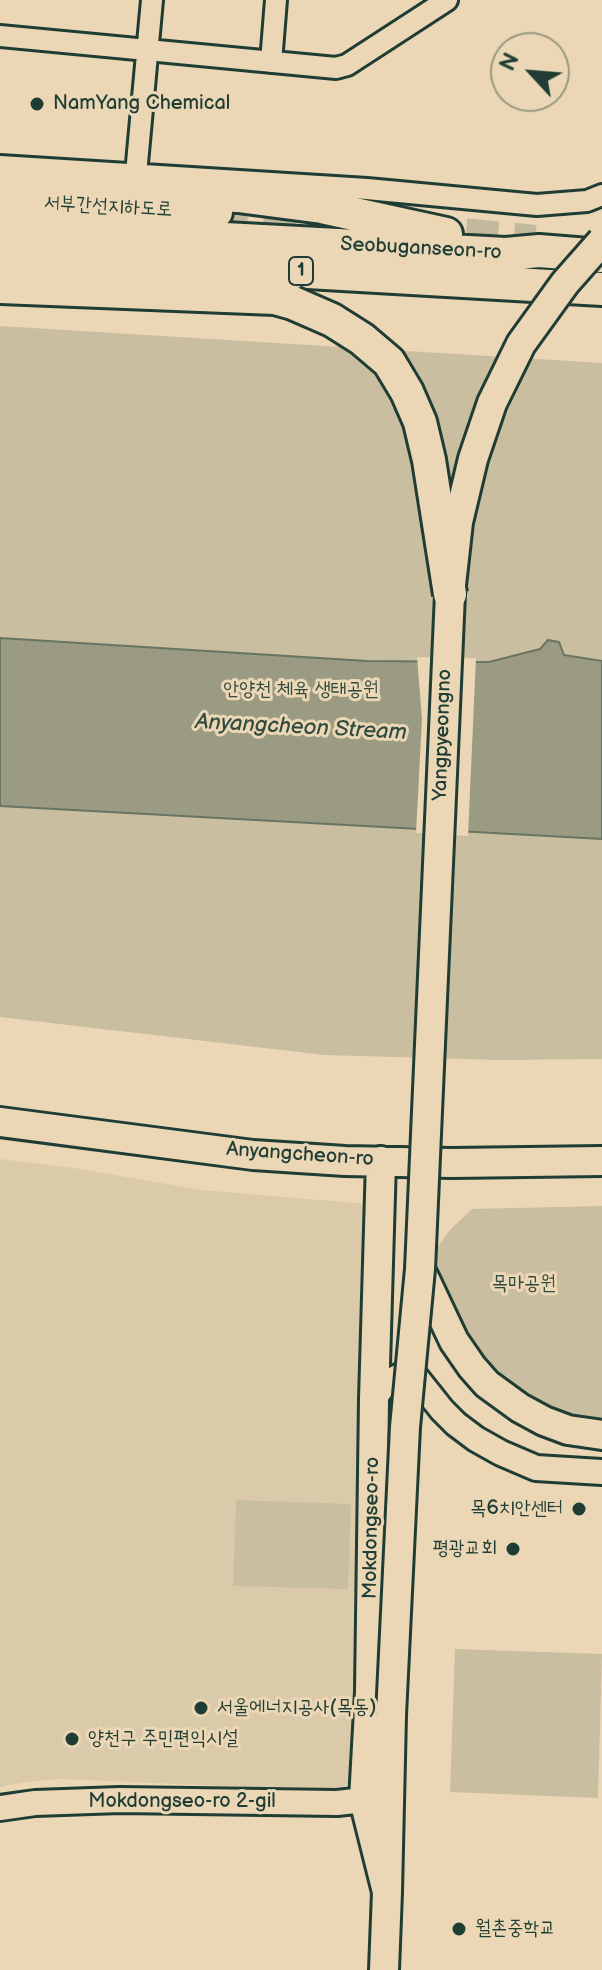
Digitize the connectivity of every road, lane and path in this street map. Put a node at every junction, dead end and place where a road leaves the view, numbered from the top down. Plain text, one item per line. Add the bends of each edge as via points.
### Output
1 (152, 0) edge
2 (276, 0) edge
3 (447, 0) edge
4 (0, 36) edge
5 (148, 51) junction
6 (271, 62) junction
7 (0, 166) edge
8 (136, 174) junction
9 (0, 185) edge
10 (602, 195) edge
11 (0, 202) edge
12 (216, 212) tunnel mouth
13 (0, 227) edge
14 (602, 241) edge
15 (539, 251) junction
16 (0, 256) edge
17 (602, 256) edge
18 (0, 287) edge
19 (602, 289) edge
20 (450, 594) junction
21 (0, 1122) edge
22 (381, 1161) junction
23 (602, 1161) edge
24 (420, 1269) junction
25 (374, 1399) junction
26 (602, 1435) edge
27 (602, 1472) edge
28 (364, 1800) junction
29 (0, 1808) edge
30 (387, 1892) junction
31 (384, 1970) edge

1 - 5 street
2 - 6 street
3 - 6 street via 347,65
4 - 5 street
5 - 6 street
5 - 8 street
7 - 8 street
8 - 10 street via 537,205
9 - 15 main road via 238,196 322,207
11 - 12 main road, 서부간선지하도로
13 - 15 main road, Seobuganseon-ro / 1 via 506,254
14 - 20 main road, Yangpyeongno, bridge via 521,344 492,403 458,522
15 - 17 main road, Seobuganseon-ro / 1
16 - 19 main road, Seobuganseon-ro / 1
18 - 20 main road, bridge via 275,298 332,320 362,339 389,362 420,422
20 - 24 main road, Yangpyeongno, bridge
21 - 22 main road, Anyangcheon-ro via 253,1155
22 - 23 main road, Anyangcheon-ro
22 - 25 main road, Mokdongseo-ro
24 - 26 main road via 454,1341 487,1384 544,1421
24 - 30 main road, Mokdongseo-ro, bridge via 405,1427
25 - 27 street via 392,1380 415,1376 456,1424 501,1453 536,1468
25 - 28 main road, Mokdongseo-ro
28 - 29 street, Mokdongseo-ro 2-gil via 120,1800
28 - 30 main road, Mokdongseo-ro
30 - 31 main road, Mokdongseo-ro

